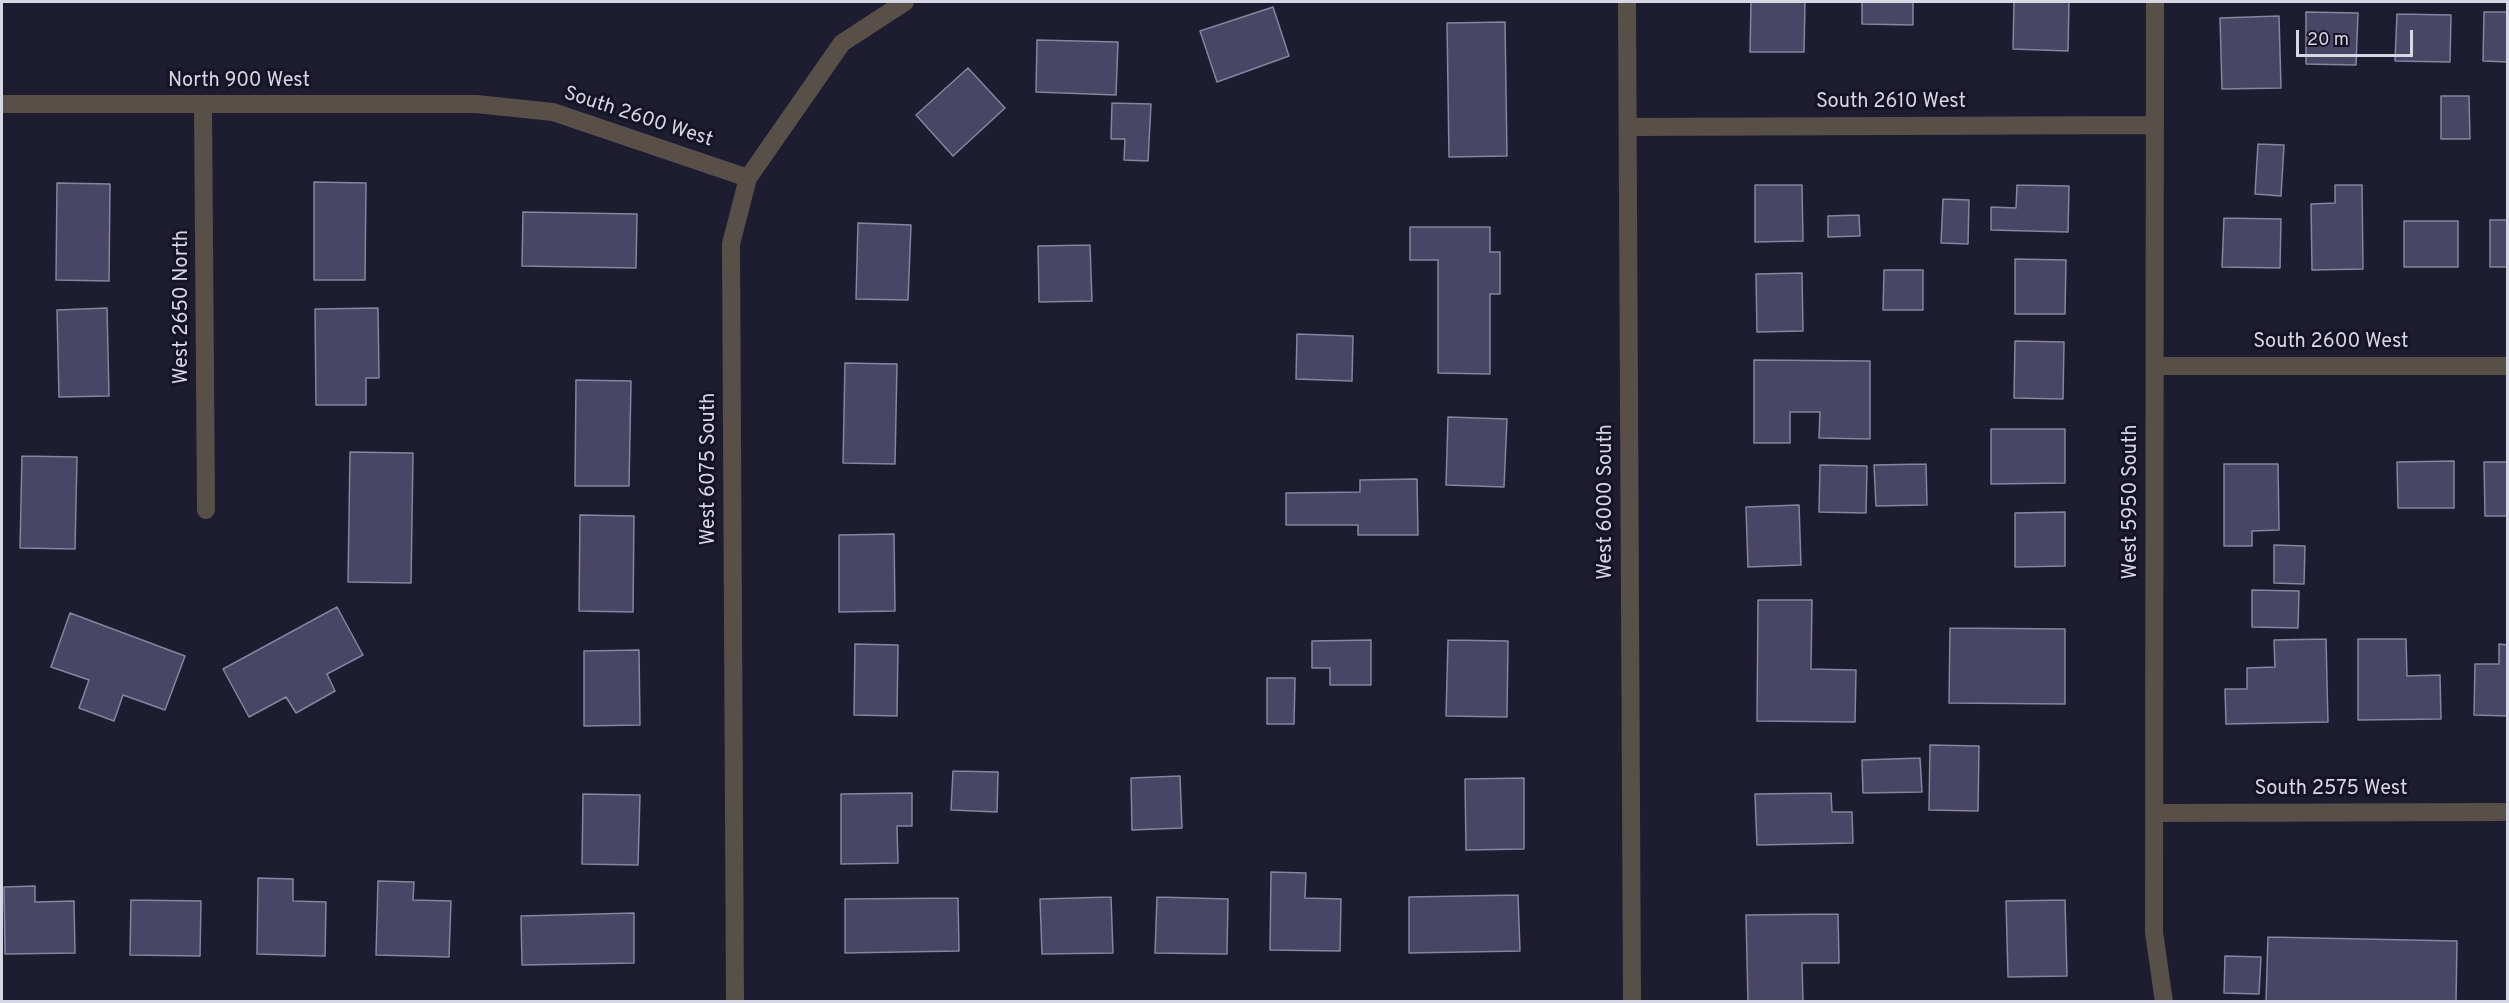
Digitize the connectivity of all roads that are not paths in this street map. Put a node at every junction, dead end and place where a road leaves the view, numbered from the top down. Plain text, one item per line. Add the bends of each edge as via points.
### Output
1 (905, 2) edge
2 (1627, 2) edge
3 (2155, 2) edge
4 (2, 104) edge
5 (203, 104) junction
6 (476, 104) joint
7 (2155, 125) junction
8 (1628, 127) junction
9 (748, 178) junction
10 (2155, 366) junction
11 (2508, 366) edge
12 (206, 510) dead end
13 (2508, 812) edge
14 (2154, 813) junction
15 (735, 1002) edge
16 (1632, 1002) edge
17 (2164, 1002) edge

1 - 9 street, West 6075 South via 842,43
2 - 8 street, West 6000 South
3 - 7 street, West 5950 South
4 - 5 street, North 900 West
5 - 6 street, North 900 West
5 - 12 street, West 2650 North
6 - 9 street, South 2600 West via 553,112
7 - 8 street, South 2610 West
7 - 10 street, West 5950 South
8 - 16 street, West 6000 South
9 - 15 street, West 6075 South via 731,244
10 - 11 street, South 2600 West
10 - 14 street, West 5950 South
13 - 14 street, South 2575 West
14 - 17 street, West 5950 South via 2154,932

